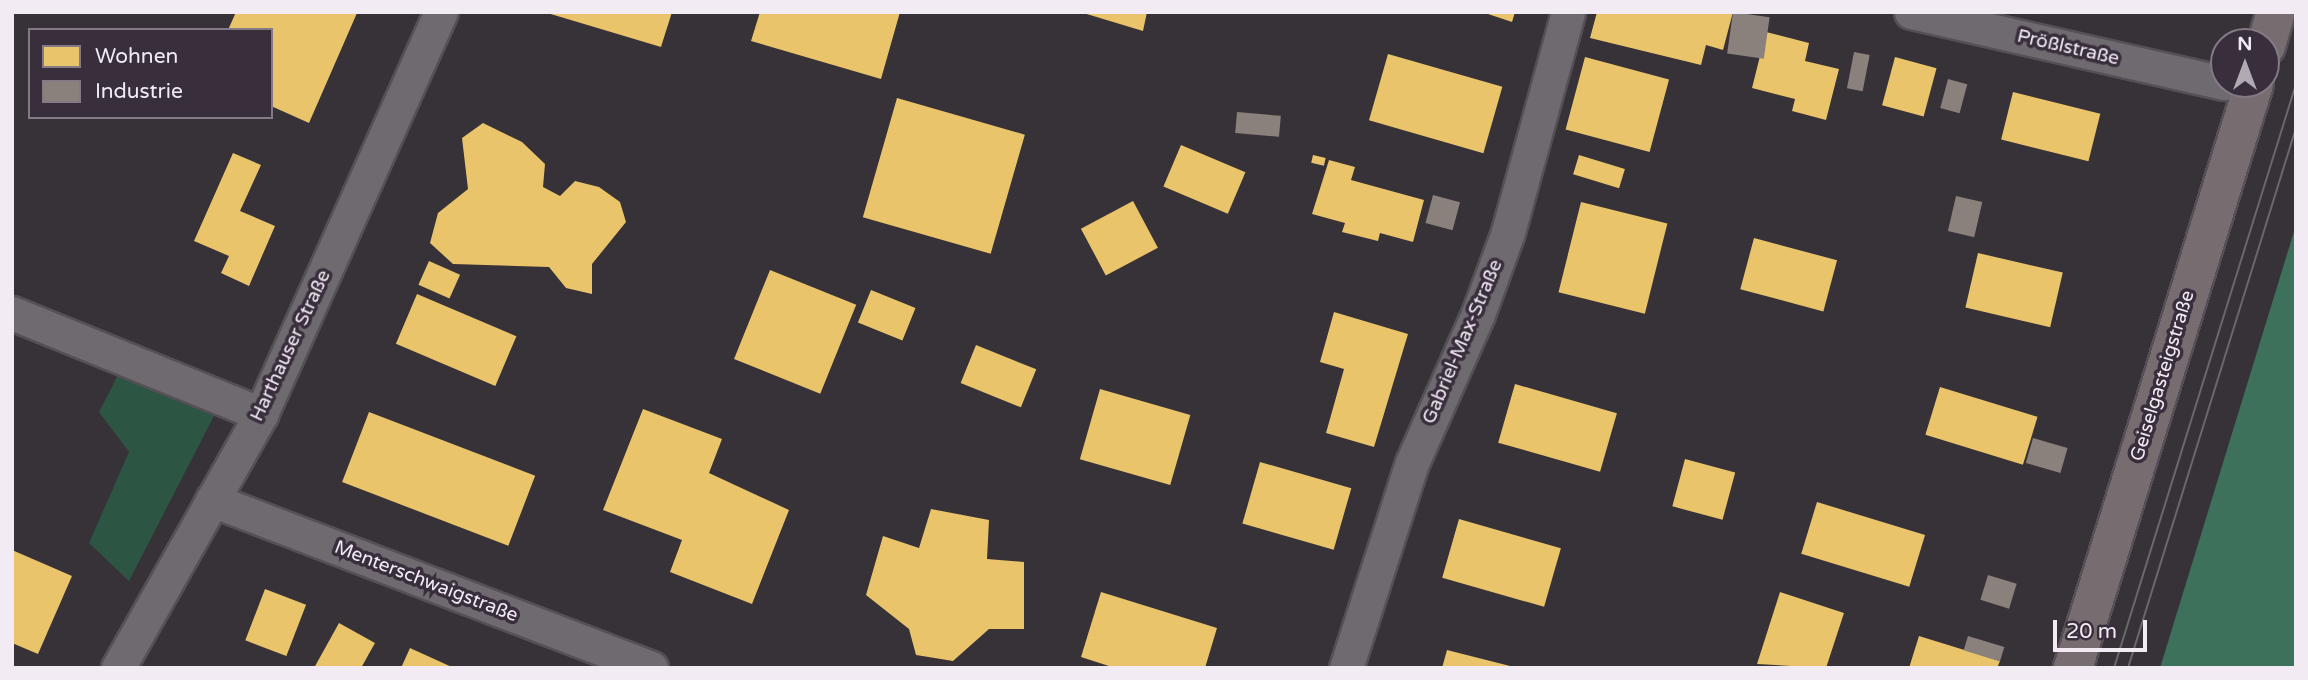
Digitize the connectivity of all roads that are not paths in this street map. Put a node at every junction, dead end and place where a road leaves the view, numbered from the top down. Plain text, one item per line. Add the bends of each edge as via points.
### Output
1 (441, 12) edge
2 (1567, 12) edge
3 (1911, 12) edge
4 (2210, 78) edge
5 (2236, 98) edge
6 (12, 313) edge
7 (261, 414) junction
8 (212, 500) junction
9 (644, 667) edge
10 (118, 668) edge
11 (1346, 668) edge
12 (2073, 668) edge

1 - 7 street, Harthauser Straße
2 - 11 street, Gabriel-Max-Straße via 1508,232 1478,314 1412,463
3 - 4 street, Prößlstraße
5 - 12 main road, Geiselgasteigstraße
6 - 7 street
7 - 8 street, Harthauser Straße
8 - 9 street, Menterschwaigstraße
8 - 10 street, Harthauser Straße

